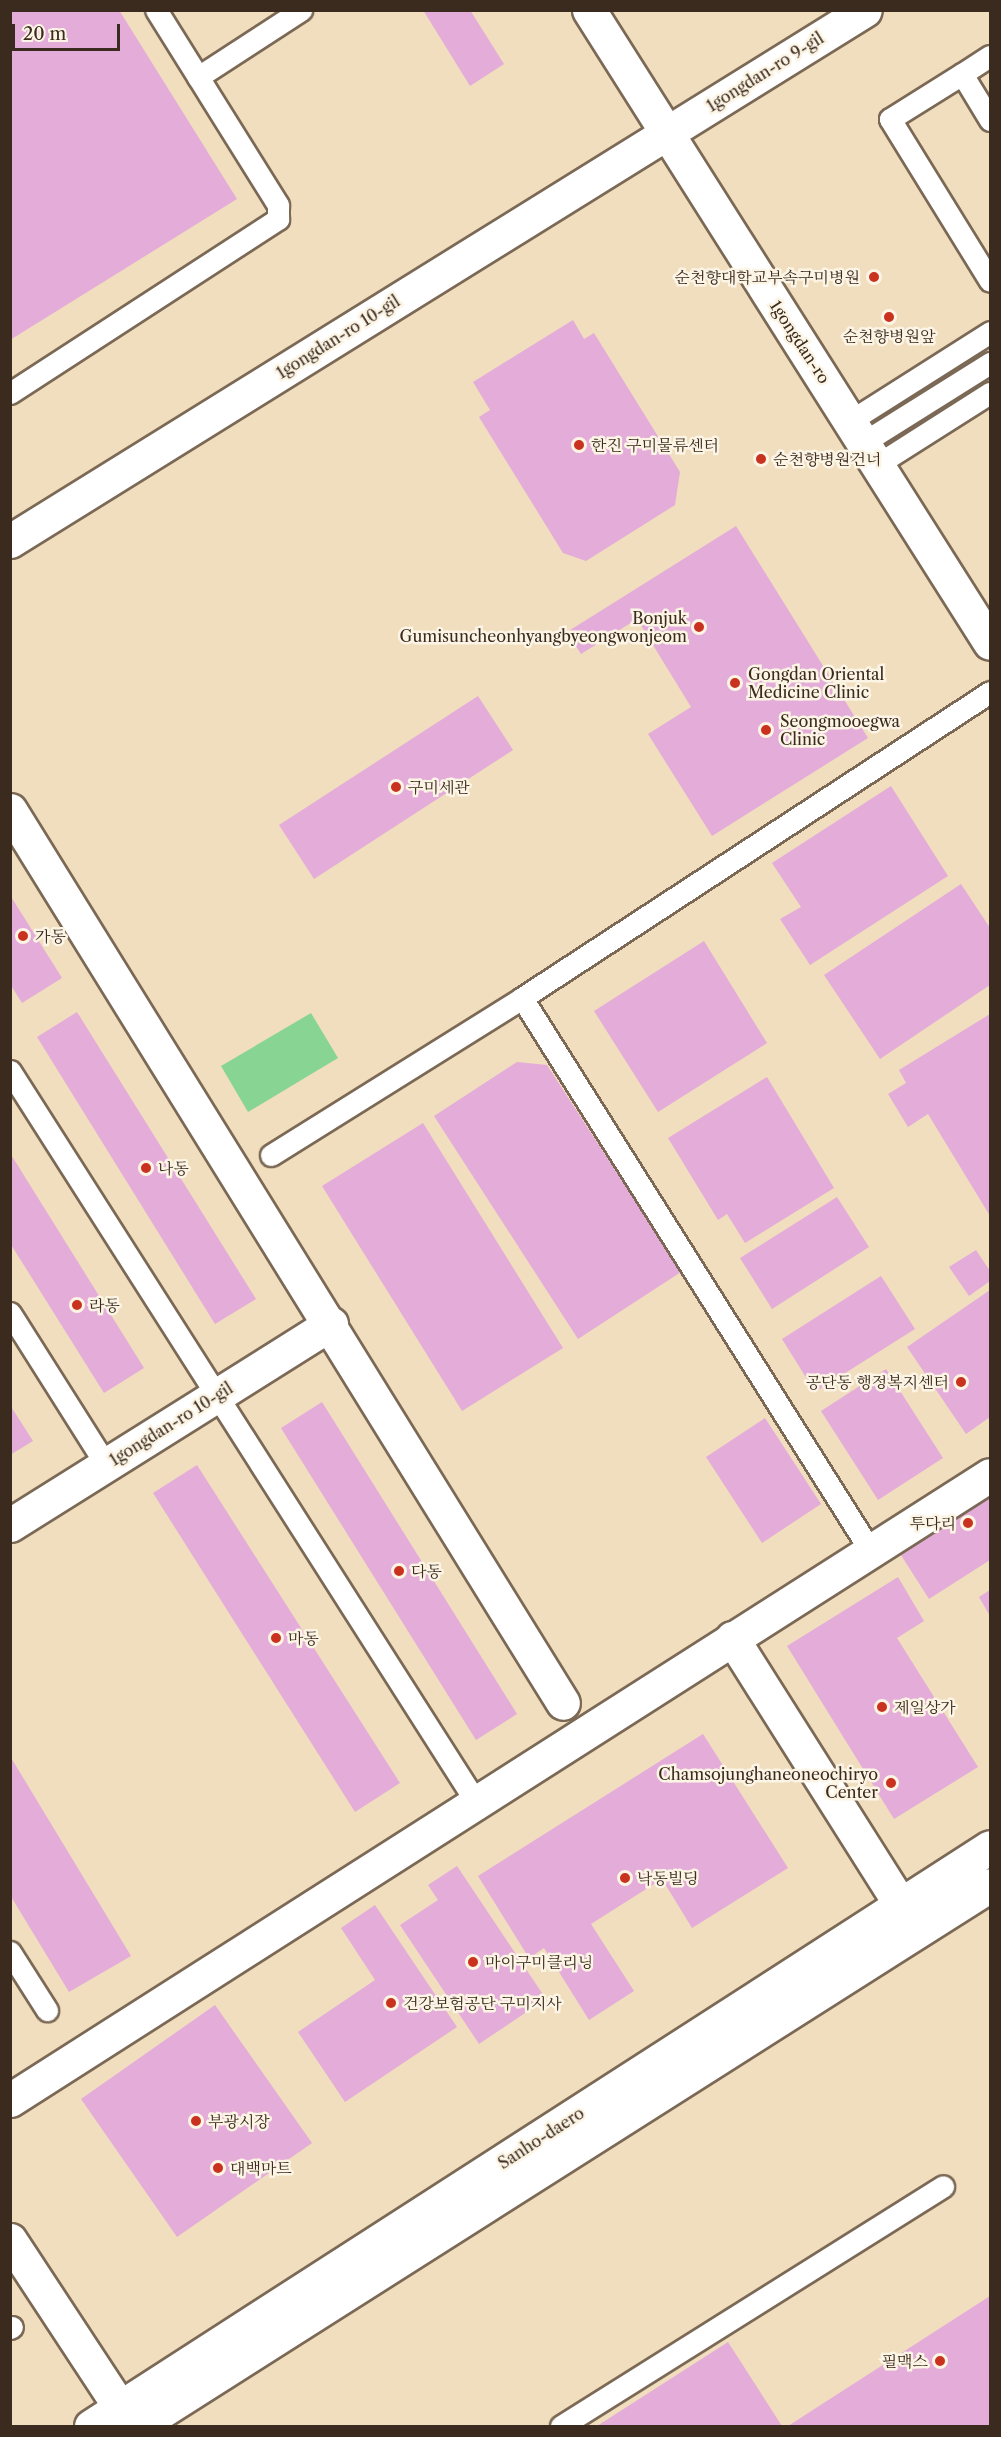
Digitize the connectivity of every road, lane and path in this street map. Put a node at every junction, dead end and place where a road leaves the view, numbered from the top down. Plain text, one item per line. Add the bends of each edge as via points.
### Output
1 (156, 10) edge
2 (301, 10) edge
3 (589, 10) edge
4 (864, 10) edge
5 (990, 56) edge
6 (962, 74) junction
7 (198, 76) junction
8 (990, 120) edge
9 (666, 133) junction
10 (990, 280) edge
11 (990, 332) edge
12 (990, 363) edge
13 (10, 393) edge
14 (990, 393) edge
15 (864, 443) junction
16 (10, 541) edge
17 (990, 643) edge
18 (990, 692) edge
19 (10, 810) edge
20 (522, 998) junction
21 (10, 1071) edge
22 (271, 1155) dead end
23 (10, 1313) edge
24 (331, 1324) junction
25 (216, 1396) junction
26 (106, 1465) junction
27 (990, 1475) edge
28 (10, 1525) edge
29 (870, 1550) junction
30 (732, 1638) junction
31 (563, 1703) dead end
32 (476, 1802) junction
33 (990, 1847) edge
34 (990, 1885) edge
35 (910, 1920) junction
36 (10, 1952) edge
37 (47, 2010) dead end
38 (10, 2100) edge
39 (943, 2186) dead end
40 (10, 2240) edge
41 (130, 2420) edge
42 (91, 2427) edge
43 (561, 2427) edge

1 - 7 lane
2 - 7 lane
3 - 9 street, 1gongdan-ro
4 - 9 street, 1gongdan-ro 9-gil
5 - 6 lane
6 - 8 lane
6 - 10 lane via 890,119
7 - 13 lane via 278,205 278,219
9 - 15 street, 1gongdan-ro
9 - 16 street, 1gongdan-ro 10-gil
11 - 15 lane
12 - 15 lane
14 - 15 lane
15 - 17 street, 1gongdan-ro
18 - 20 lane
19 - 24 street
20 - 22 lane
20 - 29 lane
21 - 25 lane
23 - 26 lane
24 - 25 street, 1gongdan-ro 10-gil
24 - 31 street
25 - 26 street, 1gongdan-ro 10-gil
25 - 32 lane
26 - 28 street, 1gongdan-ro 10-gil
27 - 29 street
29 - 30 street
30 - 32 street
30 - 35 street
32 - 38 street
33 - 35 street, Sanho-daero
34 - 35 street, Sanho-daero
35 - 41 street, Sanho-daero
36 - 37 lane
39 - 43 lane
40 - 41 street
41 - 42 street, Sanho-daero

